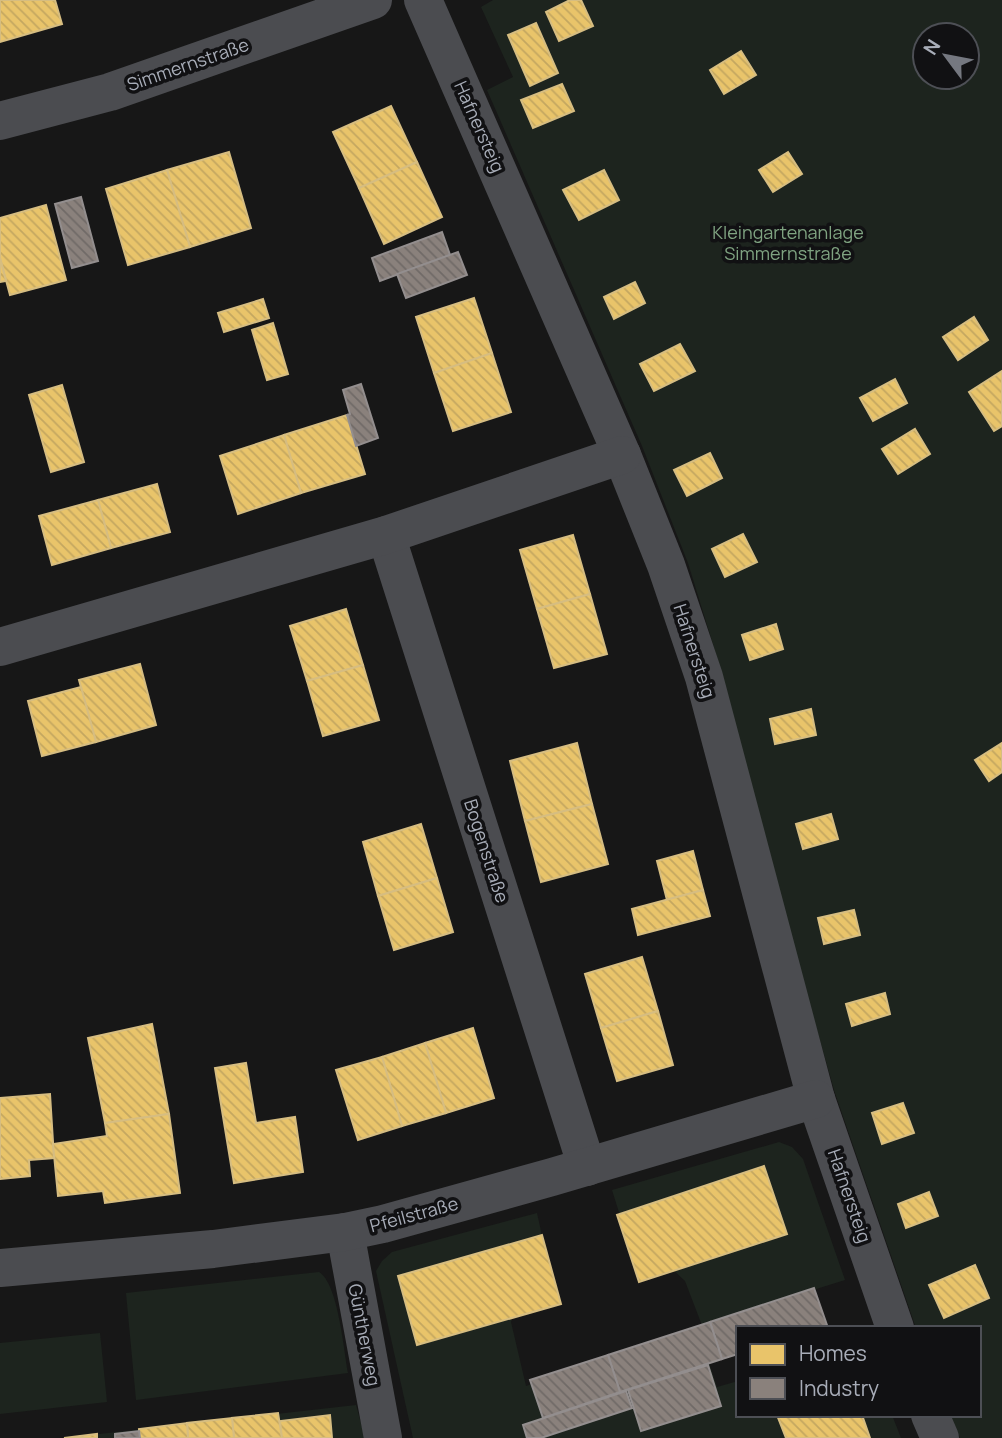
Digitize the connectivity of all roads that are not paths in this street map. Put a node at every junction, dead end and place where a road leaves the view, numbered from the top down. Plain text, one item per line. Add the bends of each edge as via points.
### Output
1 (373, 0) edge
2 (423, 0) edge
3 (0, 121) edge
4 (622, 455) junction
5 (386, 535) junction
6 (0, 648) edge
7 (816, 1099) junction
8 (587, 1167) junction
9 (345, 1232) junction
10 (0, 1268) edge
11 (894, 1326) edge
12 (931, 1417) edge
13 (383, 1438) edge
14 (940, 1438) edge

1 - 3 street, Simmernstraße via 110,92
2 - 4 street, Hafnersteig
4 - 5 street
4 - 7 street, Hafnersteig via 704,677
5 - 6 street
5 - 8 street, Bogenstraße
7 - 8 street, Pfeilstraße
7 - 11 street, Hafnersteig
8 - 9 street, Pfeilstraße
9 - 10 street, Pfeilstraße via 200,1251
9 - 13 street, Güntherweg
12 - 14 street

